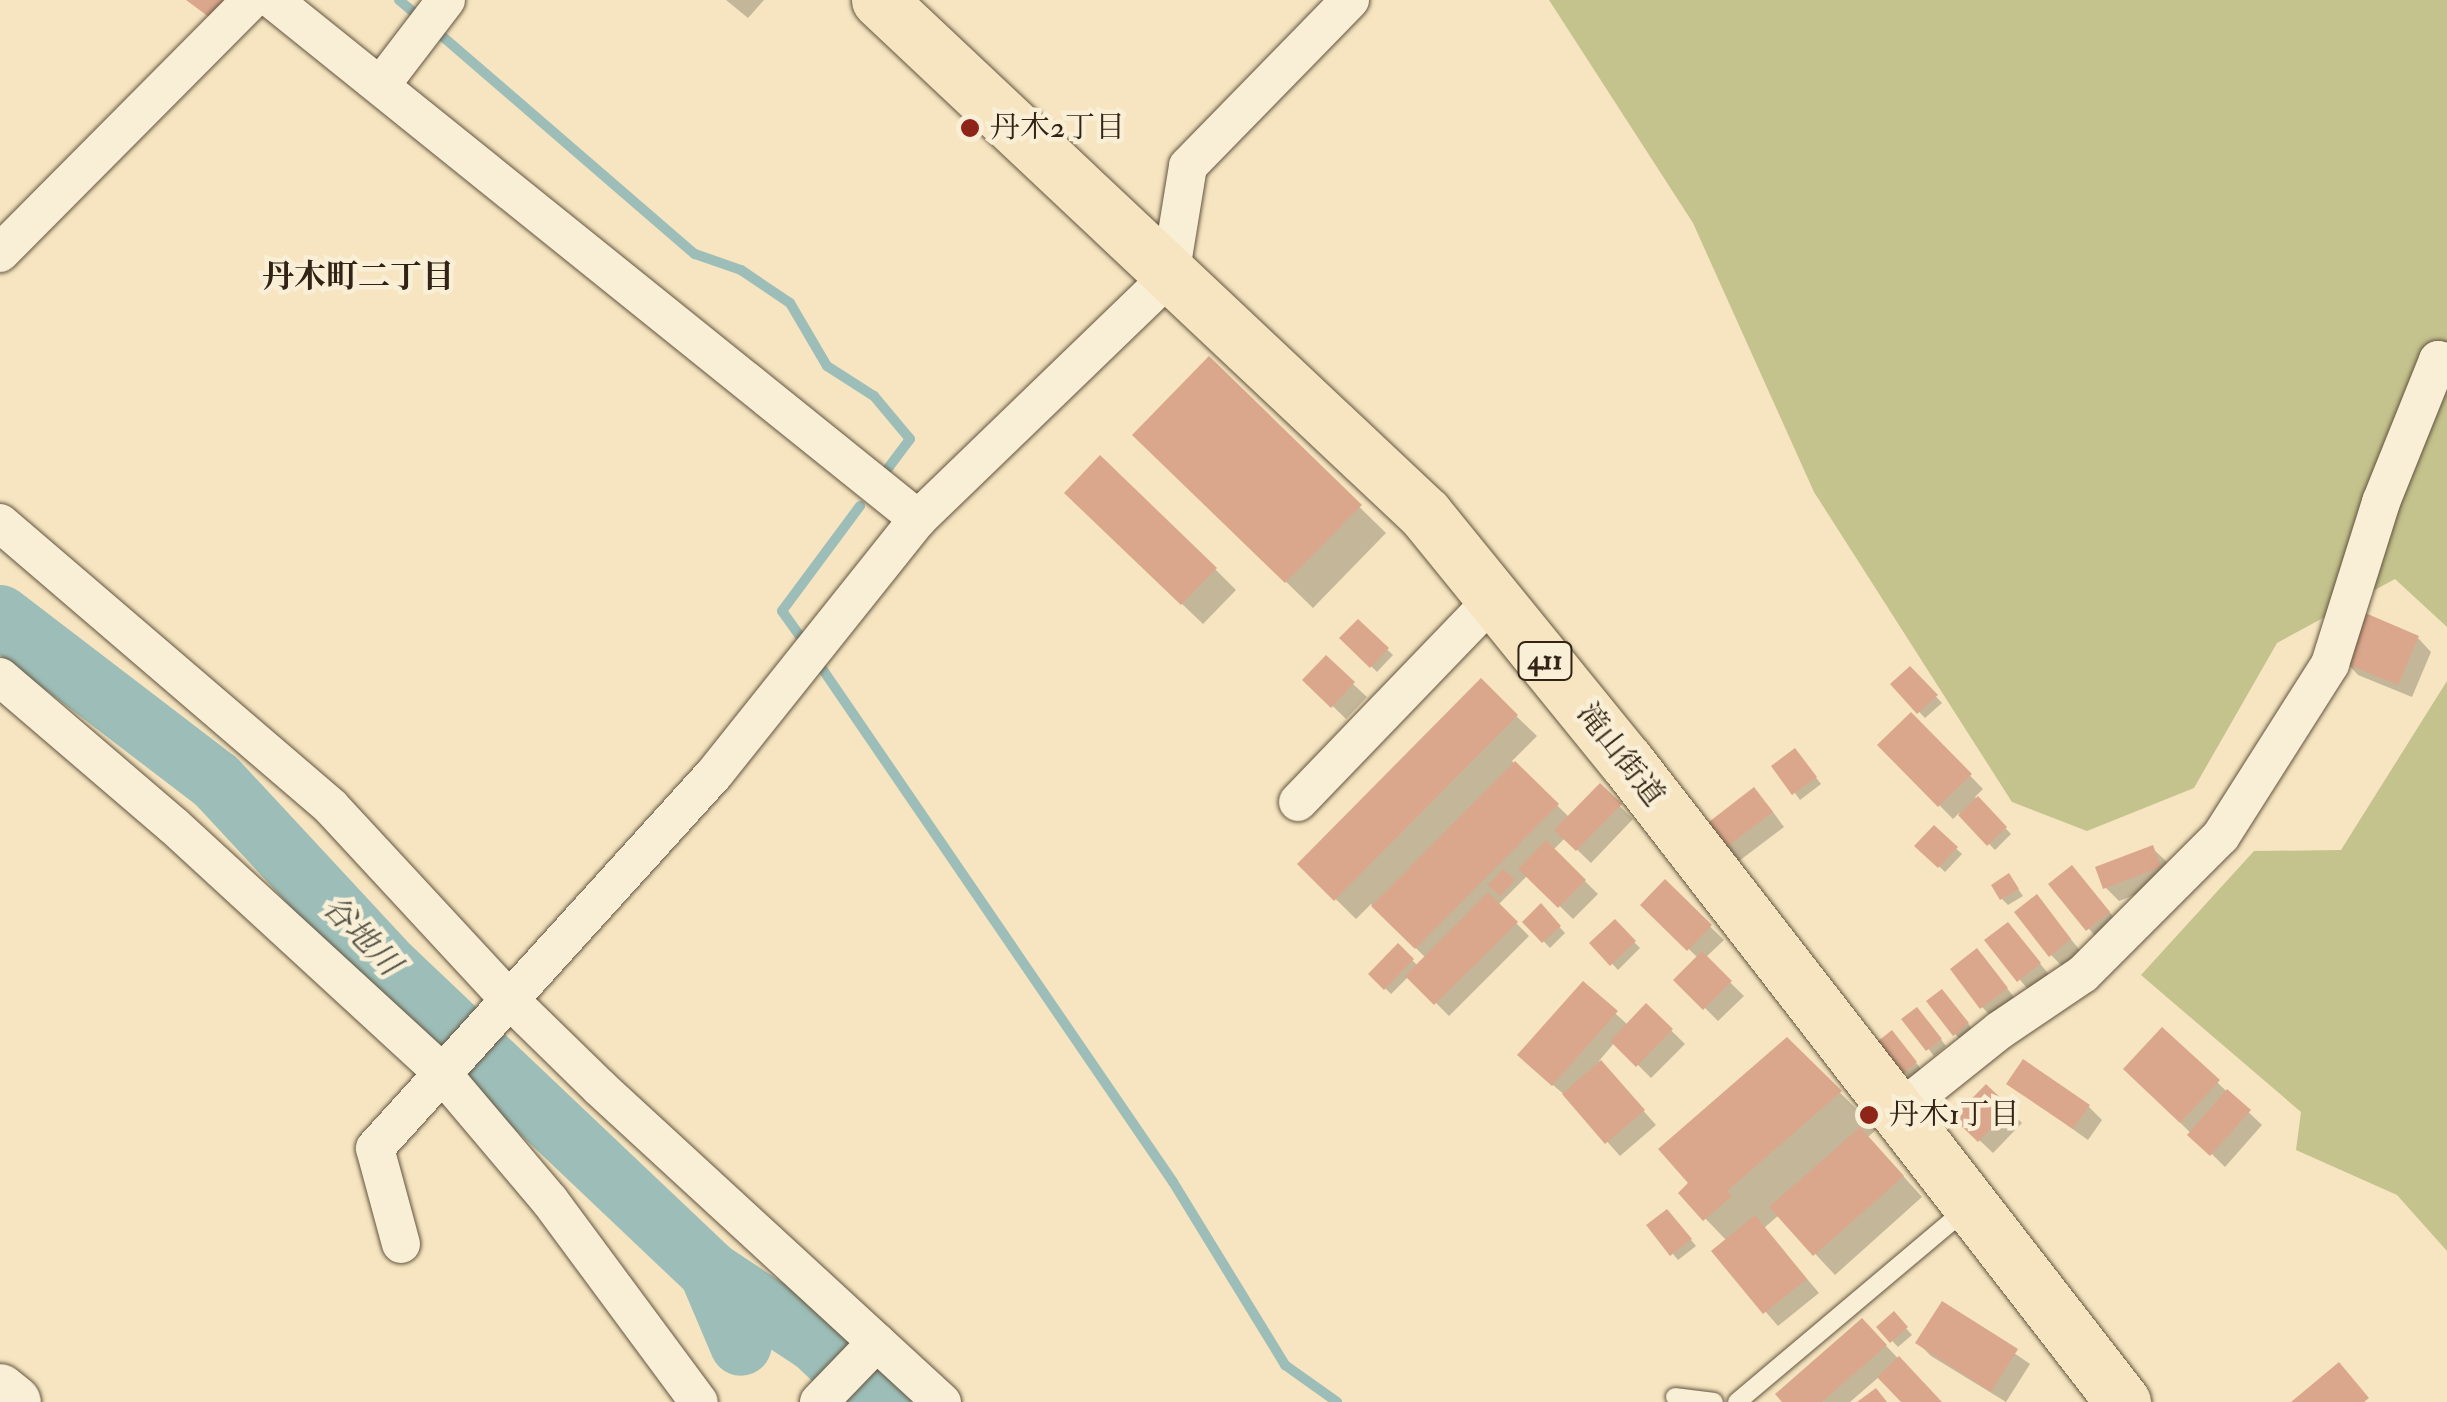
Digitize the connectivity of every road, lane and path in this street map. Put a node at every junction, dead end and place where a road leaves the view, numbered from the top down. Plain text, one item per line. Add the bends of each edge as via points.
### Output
1 (251, 0) edge
2 (272, 0) edge
3 (446, 0) edge
4 (879, 0) edge
5 (1350, 0) edge
6 (381, 84) junction
7 (0, 253) edge
8 (1170, 276) junction
9 (2447, 362) edge
10 (918, 519) junction
11 (0, 524) edge
12 (1494, 598) junction
13 (0, 677) edge
14 (1298, 802) dead end
15 (505, 1006) junction
16 (445, 1068) junction
17 (1896, 1113) junction
18 (1969, 1206) junction
19 (401, 1244) dead end
20 (873, 1347) junction
21 (0, 1390) edge
22 (1674, 1397) dead end
23 (14, 1402) edge
24 (698, 1402) edge
25 (820, 1402) edge
26 (942, 1402) edge
27 (1714, 1402) edge
28 (1737, 1402) edge
29 (2123, 1402) edge

1 - 7 street
2 - 6 street
3 - 6 street
4 - 8 highway, 滝山街道 / 411
5 - 8 street via 1188,166
6 - 10 street
8 - 10 street
8 - 12 highway, 滝山街道 / 411 via 1426,514
9 - 17 street via 2438,360 2381,502 2330,664 2221,836 2083,974
10 - 15 street via 714,773
11 - 15 street via 331,808
12 - 14 street
12 - 17 highway, 滝山街道 / 411
13 - 16 street
15 - 16 street
15 - 20 street
16 - 19 street via 375,1148
16 - 24 street
17 - 18 highway, 滝山街道 / 411
18 - 28 lane
18 - 29 highway, 滝山街道 / 411
20 - 25 street
20 - 26 street
21 - 23 main road
22 - 27 lane

